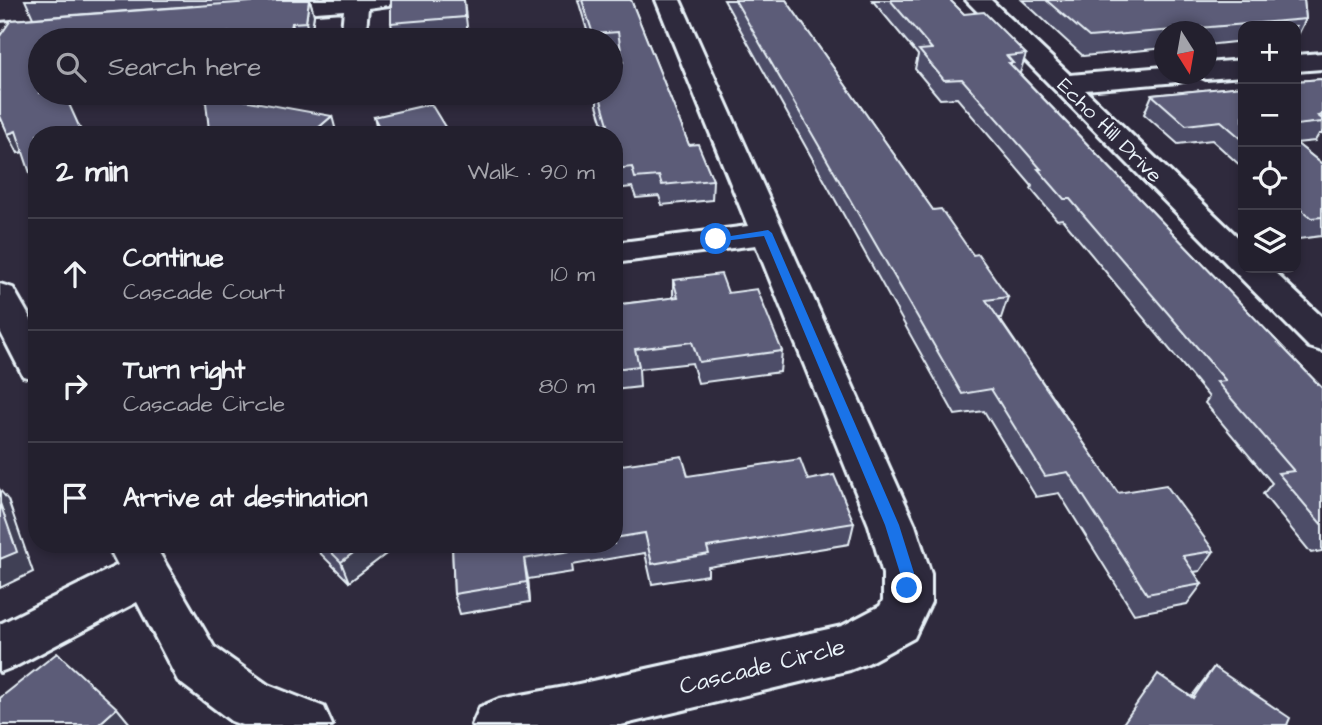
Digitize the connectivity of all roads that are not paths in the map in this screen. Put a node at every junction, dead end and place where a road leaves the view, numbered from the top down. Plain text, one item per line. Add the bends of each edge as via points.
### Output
1 (668, 0) edge
2 (978, 0) edge
3 (369, 1) edge
4 (233, 12) edge
5 (82, 23) edge
6 (358, 28) edge
7 (0, 30) edge
8 (1322, 61) edge
9 (1301, 63) edge
10 (1238, 68) edge
11 (1217, 70) edge
12 (1154, 76) edge
13 (1063, 84) junction
14 (768, 233) junction
15 (623, 252) edge
16 (1238, 256) edge
17 (1258, 273) edge
18 (0, 296) edge
19 (1305, 302) edge
20 (1322, 338) edge
21 (28, 349) edge
22 (138, 559) edge
23 (0, 649) edge
24 (305, 725) edge
25 (499, 725) edge

1 - 14 street, Cascade Circle
2 - 13 street, Echo Hill Drive
3 - 4 street
3 - 6 street
5 - 7 street
8 - 9 street
10 - 11 street
12 - 13 street
13 - 16 street, Echo Hill Drive
14 - 15 street
14 - 25 street, Cascade Circle via 892,525 907,573 908,602 897,622 849,647
17 - 19 street
18 - 21 street
19 - 20 street
22 - 23 street
22 - 24 street via 196,664 250,703

